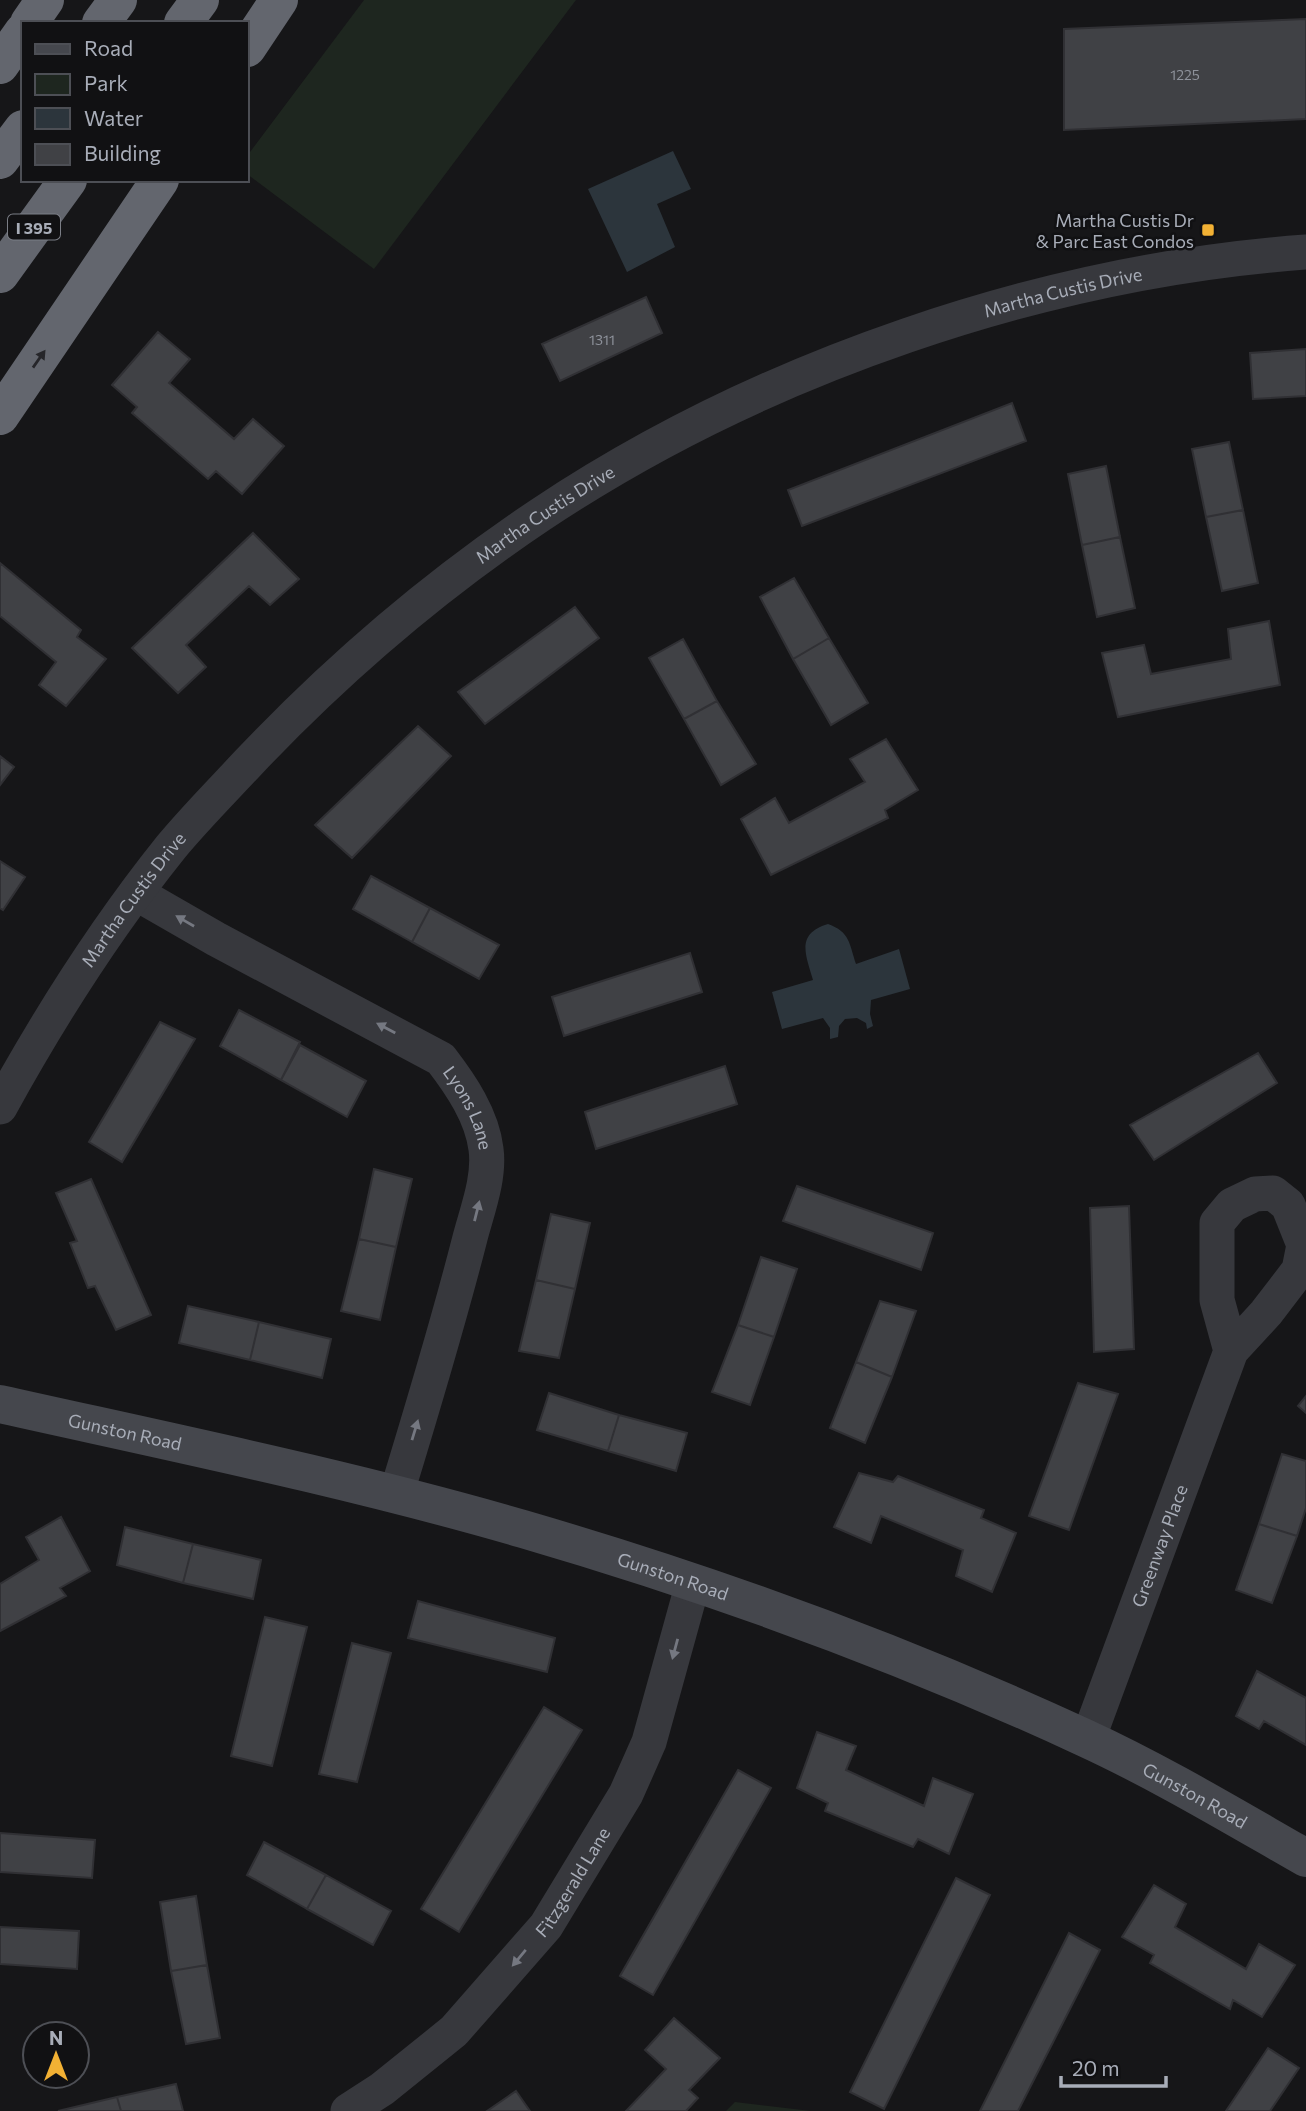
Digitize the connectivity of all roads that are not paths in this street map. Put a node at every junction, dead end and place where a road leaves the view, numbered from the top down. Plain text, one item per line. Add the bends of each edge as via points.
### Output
1 (45, 0) edge
2 (118, 0) edge
3 (200, 0) edge
4 (279, 0) edge
5 (30, 21) edge
6 (102, 21) edge
7 (184, 21) edge
8 (21, 35) edge
9 (248, 46) edge
10 (0, 65) edge
11 (21, 132) edge
12 (0, 160) edge
13 (67, 182) edge
14 (159, 182) edge
15 (1306, 252) edge
16 (0, 274) edge
17 (0, 416) edge
18 (136, 893) junction
19 (0, 1107) edge
20 (1231, 1351) dead end
21 (0, 1404) edge
22 (396, 1495) junction
23 (693, 1583) junction
24 (1088, 1739) junction
25 (1306, 1858) edge
26 (348, 2111) edge

1 - 5 highway
2 - 6 highway
3 - 7 highway
4 - 9 highway
8 - 10 highway
11 - 12 highway
13 - 16 highway, I 395
17 -> 14 highway
15 - 18 street, Martha Custis Drive via 1147,272 981,313 882,344 810,373 631,460 528,523 355,658 301,707 225,788
18 - 19 street, Martha Custis Drive via 94,950
22 -> 18 street, Lyons Lane via 454,1302 484,1182 487,1149 474,1111 441,1059
20 - 24 street, Greenway Place
21 - 22 street, Gunston Road
22 - 23 street, Gunston Road via 520,1528
23 - 24 street, Gunston Road via 827,1630
23 -> 26 street, Fitzgerald Lane via 649,1742 626,1794 546,1926 454,2031
24 - 25 street, Gunston Road

